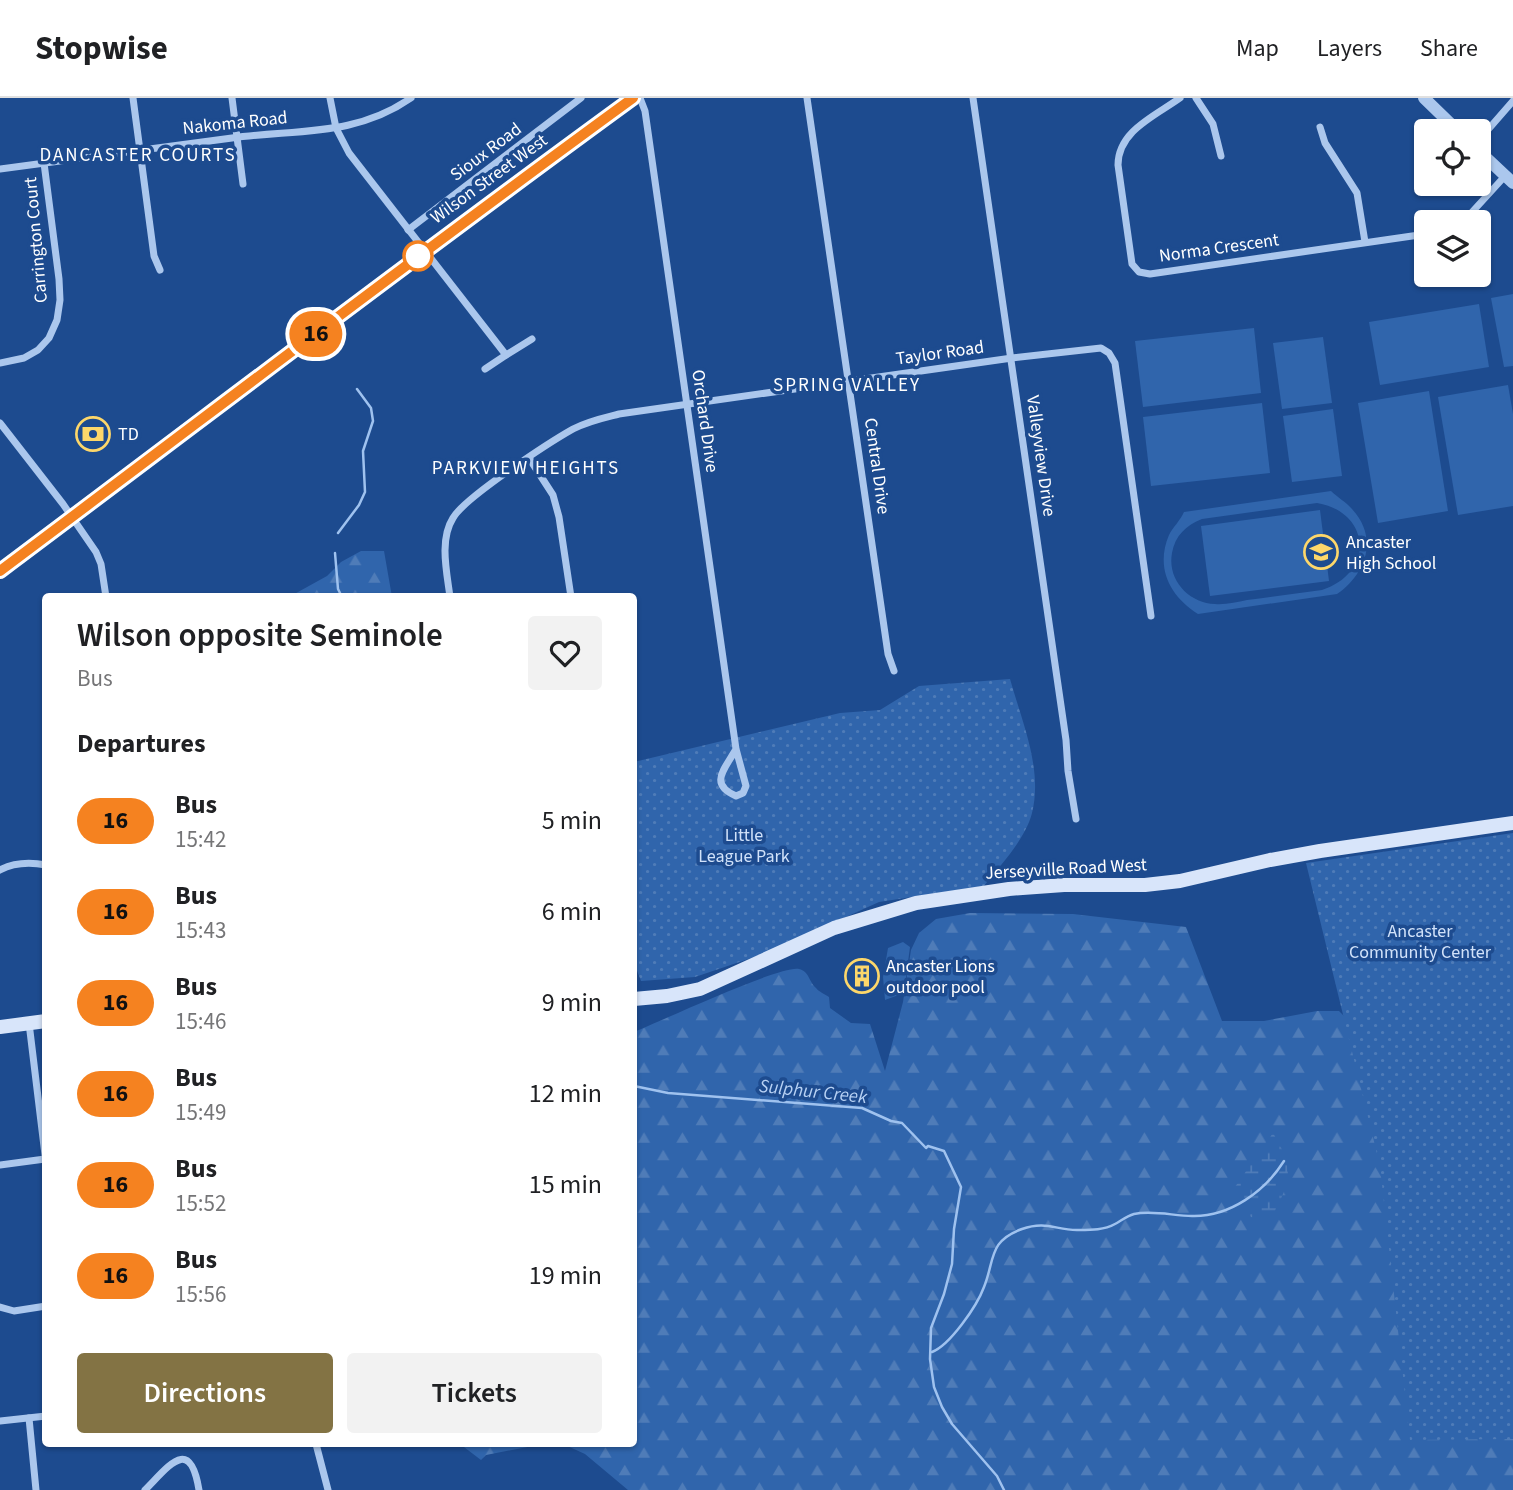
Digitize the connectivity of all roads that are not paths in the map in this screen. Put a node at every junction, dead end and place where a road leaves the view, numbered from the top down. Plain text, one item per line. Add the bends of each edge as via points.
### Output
1 (132, 98) edge
2 (232, 98) edge
3 (330, 98) edge
4 (411, 98) edge
5 (581, 98) edge
6 (633, 98) edge
7 (640, 98) edge
8 (807, 98) edge
9 (973, 98) edge
10 (1180, 98) edge
11 (1196, 98) edge
12 (1424, 98) edge
13 (1513, 101) edge
14 (1446, 119) edge
15 (1491, 126) edge
16 (336, 128) junction
17 (1320, 128) dead end
18 (237, 137) junction
19 (140, 150) junction
20 (1221, 156) dead end
21 (1491, 162) edge
22 (44, 163) junction
23 (0, 169) edge
24 (1509, 179) edge
25 (243, 184) dead end
26 (1476, 210) edge
27 (408, 230) junction
28 (1414, 236) edge
29 (1365, 242) junction
30 (426, 250) junction
31 (160, 271) dead end
32 (532, 339) dead end
33 (506, 355) junction
34 (1012, 358) junction
35 (0, 363) edge
36 (485, 369) dead end
37 (849, 382) junction
38 (687, 405) junction
39 (0, 424) edge
40 (529, 458) junction
41 (72, 516) junction
42 (0, 571) edge
43 (105, 593) edge
44 (450, 593) edge
45 (570, 593) edge
46 (1151, 616) dead end
47 (894, 671) dead end
48 (736, 749) junction
49 (1076, 819) dead end
50 (1513, 823) edge
51 (42, 865) edge
52 (0, 870) edge
53 (637, 999) edge
54 (42, 1021) edge
55 (29, 1023) junction
56 (0, 1027) edge
57 (42, 1135) edge
58 (42, 1161) edge
59 (0, 1166) edge
60 (0, 1307) edge
61 (42, 1307) edge
62 (42, 1416) edge
63 (29, 1418) junction
64 (0, 1421) edge
65 (317, 1447) edge
66 (36, 1490) edge
67 (145, 1490) edge
68 (199, 1490) edge
69 (328, 1490) edge

1 - 19 street
2 - 18 street
3 - 16 street
4 - 16 street, Nakoma Road via 374,119
5 - 27 street, Sioux Road
6 - 30 main road, Wilson Street West
7 - 38 street, Orchard Drive
8 - 37 street, Central Drive
9 - 34 street, Valleyview Drive
10 - 29 street, Norma Crescent via 1130,134 1119,150 1132,264 1139,272
11 - 20 street via 1213,124
12 - 14 street
13 - 15 street
16 - 18 street, Nakoma Road
16 - 27 street via 349,153
17 - 29 street via 1357,192
18 - 19 street, Nakoma Road
18 - 25 street
19 - 22 street, Nakoma Road
19 - 31 street
21 - 24 street
22 - 23 street, Nakoma Road
22 - 35 street, Carrington Court via 60,300 57,320 38,350
24 - 26 street
27 - 30 street
28 - 29 street, Norma Crescent
30 - 33 street
30 - 41 main road, Wilson Street West
32 - 33 street
33 - 36 street
34 - 37 street, Taylor Road
34 - 46 street, Taylor Road via 1101,348 1115,363
34 - 49 street, Valleyview Drive
37 - 38 street, Taylor Road
37 - 47 street, Central Drive
38 - 40 street, Taylor Road via 591,421
38 - 48 street, Orchard Drive
39 - 41 street
40 - 44 street, Taylor Road via 465,503 452,518 445,550
40 - 45 street via 553,495
41 - 42 main road, Wilson Street West
41 - 43 street via 96,552
48 - 48 street, Orchard Drive via 720,777 725,791 736,796 746,786
50 - 53 main road, Jerseyville Road West via 1320,851 1180,881 1009,889 916,903 834,928 701,989
51 - 52 street via 9,865
54 - 55 main road
55 - 56 main road
55 - 57 street
58 - 59 street
60 - 61 street via 14,1311
62 - 63 street
63 - 64 street
63 - 66 street
65 - 69 street
67 - 68 street via 180,1460 194,1465

